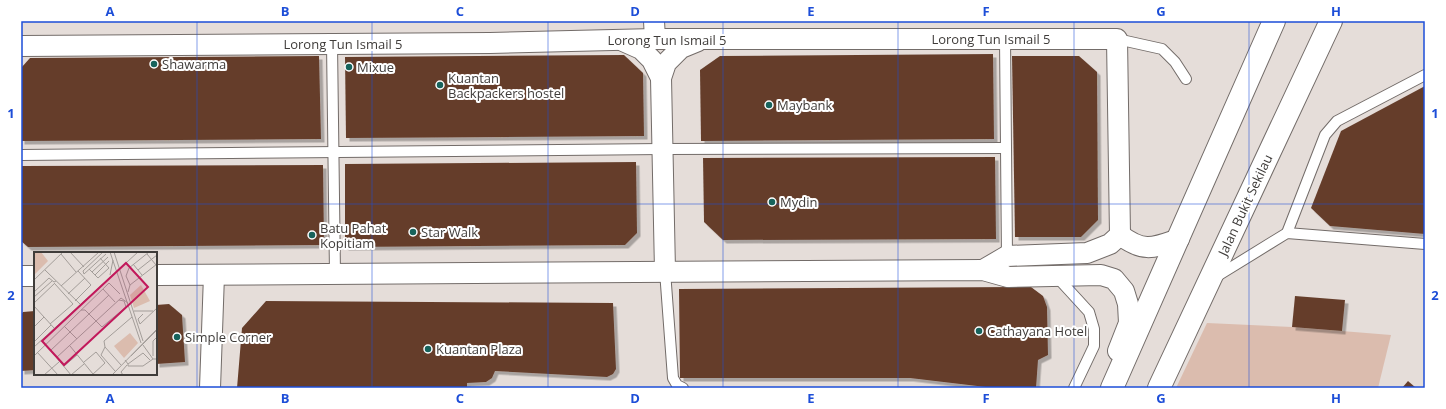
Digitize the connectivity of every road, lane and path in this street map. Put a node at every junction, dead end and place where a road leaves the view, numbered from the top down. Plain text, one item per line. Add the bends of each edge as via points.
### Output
1 (1274, 21) edge
2 (1331, 21) edge
3 (654, 30) edge
4 (1004, 39) junction
5 (1118, 39) junction
6 (620, 40) junction
7 (700, 40) junction
8 (332, 44) junction
9 (21, 46) edge
10 (1425, 75) edge
11 (661, 78) junction
12 (1186, 79) dead end
13 (1006, 148) junction
14 (662, 149) junction
15 (333, 152) junction
16 (21, 155) edge
17 (1287, 233) junction
18 (1120, 235) junction
19 (1179, 239) junction
20 (1425, 244) edge
21 (1008, 256) junction
22 (983, 270) junction
23 (665, 271) junction
24 (335, 274) junction
25 (157, 275) edge
26 (214, 275) junction
27 (21, 276) edge
28 (34, 276) edge
29 (1056, 276) junction
30 (1210, 281) junction
31 (1114, 383) edge
32 (210, 388) edge
33 (683, 388) edge
34 (1074, 388) edge
35 (1159, 388) edge

1 - 19 street
2 - 30 street, Jalan Bukit Sekilau
3 - 6 street, Lorong Tun Ismail 5
3 - 7 street, Lorong Tun Ismail 5
4 - 5 street, Lorong Tun Ismail 5
4 - 7 street, Lorong Tun Ismail 5
4 - 13 lane
5 - 12 lane via 1162,49 1175,62
5 - 18 street
6 - 8 street, Lorong Tun Ismail 5
6 - 11 street via 641,48 652,60
7 - 11 street via 681,48 666,63
8 - 9 street, Lorong Tun Ismail 5
8 - 15 lane
10 - 17 lane via 1337,121 1325,136
11 - 14 street
13 - 14 lane
13 - 21 lane
14 - 15 lane
14 - 23 street
15 - 16 lane
15 - 24 lane
17 - 20 lane
17 - 30 lane
18 - 19 street via 1142,247 1157,247
18 - 21 street via 1110,244 1088,253
19 - 31 street
21 - 22 street
22 - 23 street
22 - 29 street via 1008,277
23 - 24 street
23 - 33 lane via 673,378 677,385
24 - 26 street
25 - 26 street
26 - 32 street
27 - 28 street
29 - 31 street via 1101,275 1114,279 1124,290 1128,304 1128,323 1115,358
29 - 34 lane via 1089,312 1094,329 1094,346
30 - 35 street, Jalan Bukit Sekilau

